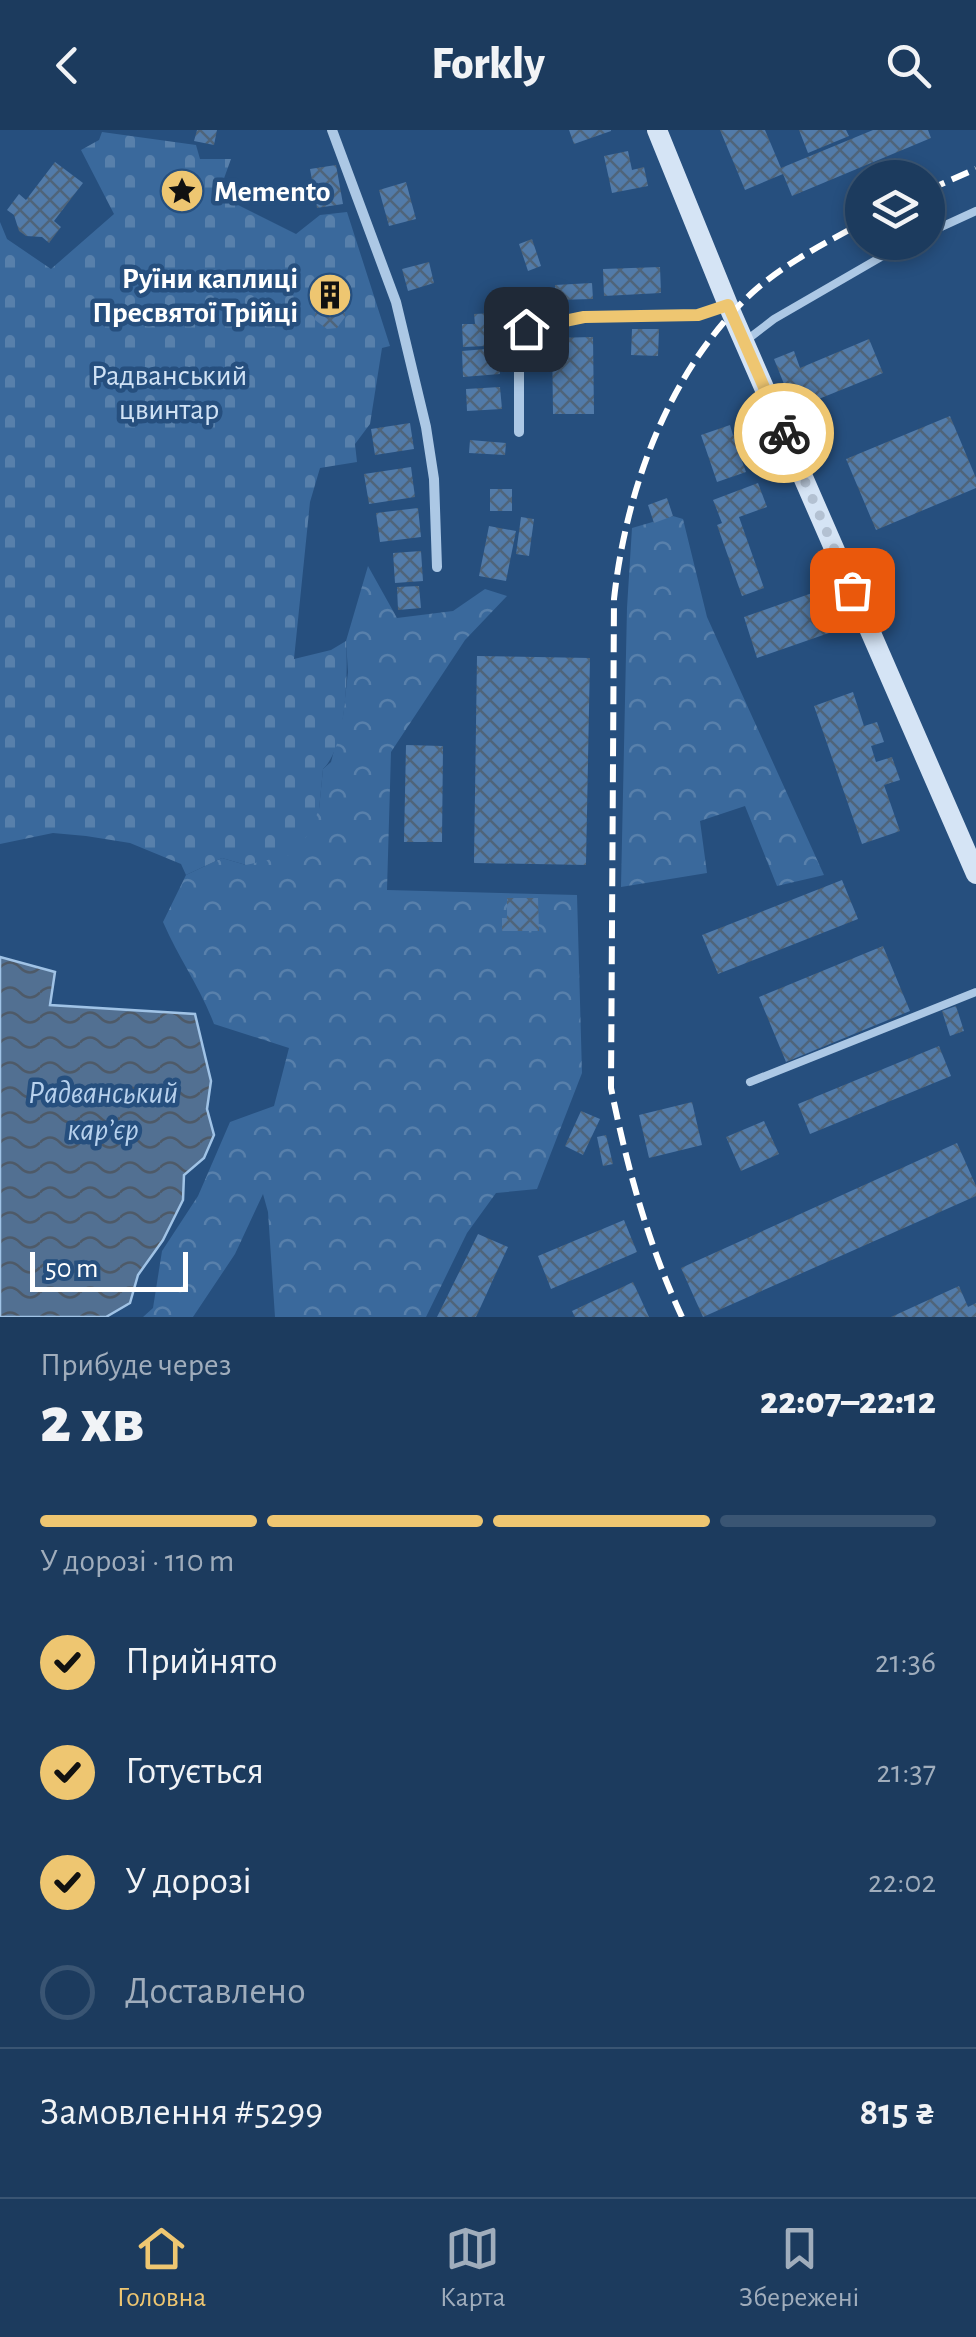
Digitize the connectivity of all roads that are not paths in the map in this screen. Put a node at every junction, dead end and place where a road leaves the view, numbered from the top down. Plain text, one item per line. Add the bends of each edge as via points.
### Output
1 (332, 130) edge
2 (657, 130) edge
3 (976, 212) edge
4 (945, 226) edge
5 (876, 260) edge
6 (728, 305) junction
7 (744, 342) junction
8 (519, 432) dead end
9 (437, 567) dead end
10 (976, 874) edge
11 (976, 992) edge
12 (750, 1082) dead end

1 - 9 street via 396,302 426,426
2 - 6 street
3 - 4 lane
5 - 7 lane
6 - 7 street
6 - 8 street via 698,315 584,317 526,329 519,343
7 - 10 street
11 - 12 lane

